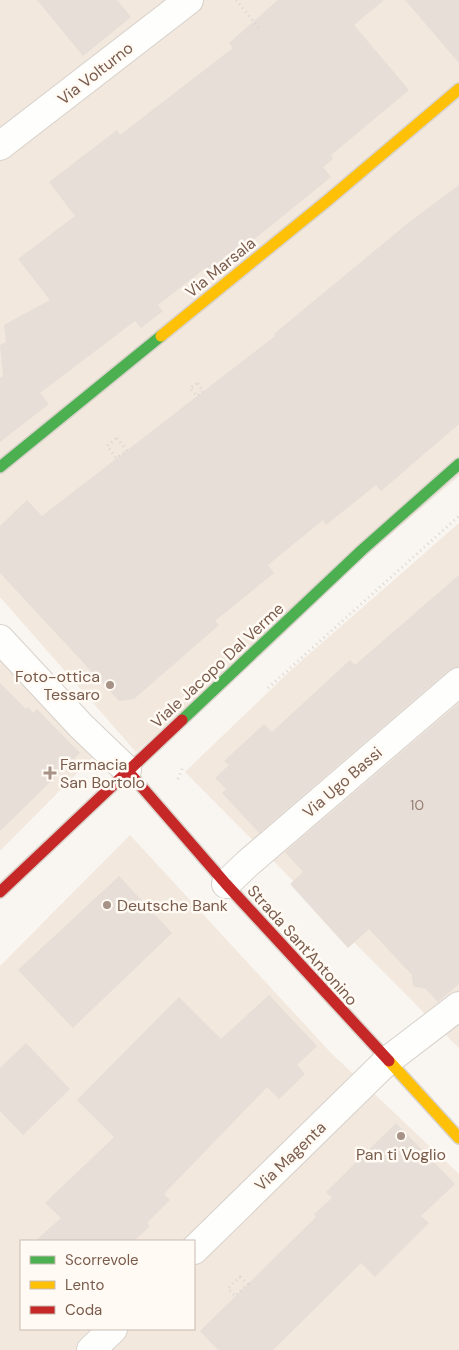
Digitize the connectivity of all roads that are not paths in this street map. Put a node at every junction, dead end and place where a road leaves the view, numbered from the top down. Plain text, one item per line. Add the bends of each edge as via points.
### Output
1 (189, 0) edge
2 (459, 89) edge
3 (0, 146) edge
4 (459, 464) edge
5 (0, 467) edge
6 (0, 639) edge
7 (459, 682) edge
8 (127, 770) junction
9 (226, 884) junction
10 (0, 892) edge
11 (459, 1006) edge
12 (387, 1061) junction
13 (459, 1138) edge
14 (195, 1249) edge
15 (111, 1330) edge
16 (90, 1350) edge

1 - 3 street, Via Volturno
2 - 5 main road, Via Marsala
4 - 8 main road, Viale Jacopo Dal Verme via 362,550
6 - 8 street
7 - 9 street, Via Ugo Bassi
8 - 9 main road, Strada Sant'Antonino
8 - 10 main road, Viale Jacopo Dal Verme
9 - 12 main road, Strada Sant'Antonino
11 - 12 street, Via Magenta
12 - 13 main road, Strada Sant'Antonino
12 - 14 street, Via Magenta
15 - 16 street

